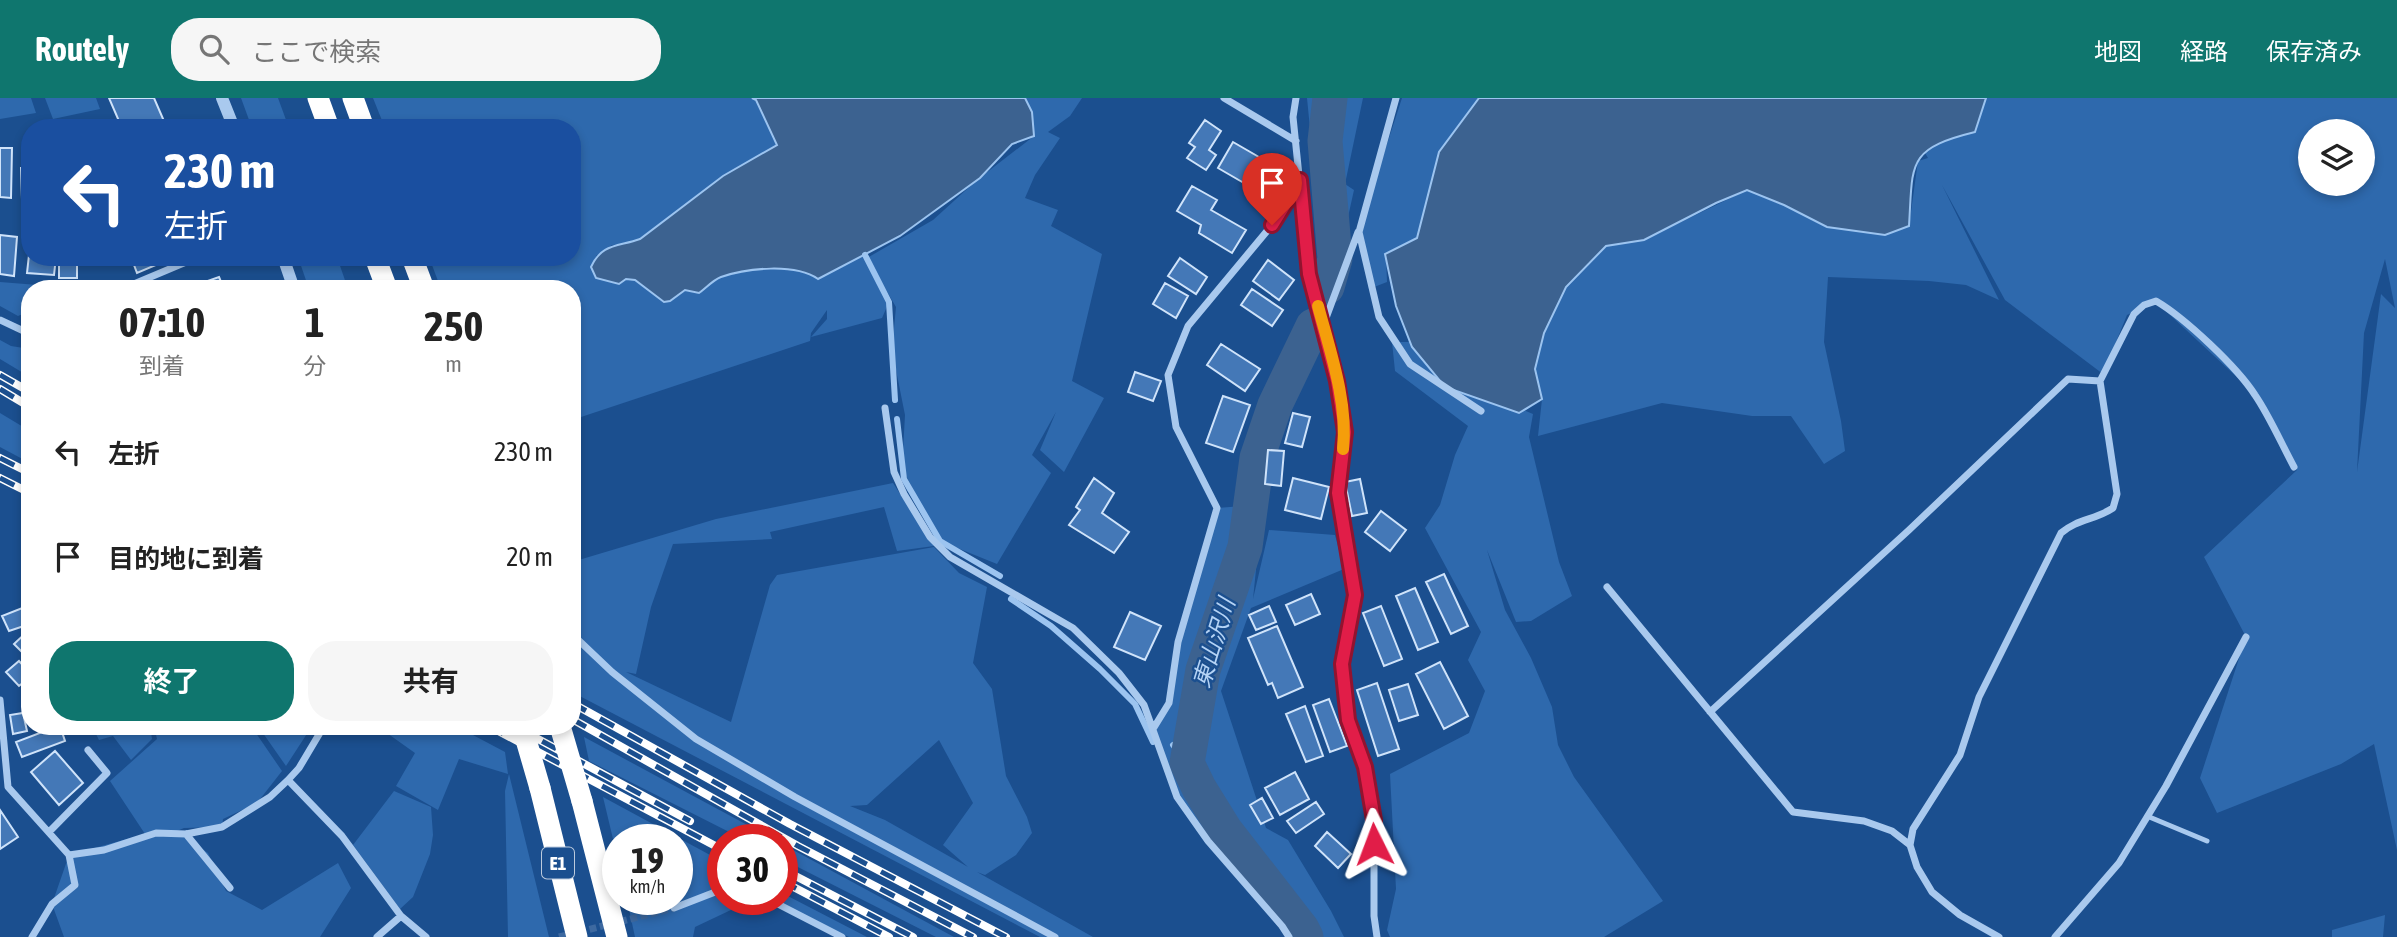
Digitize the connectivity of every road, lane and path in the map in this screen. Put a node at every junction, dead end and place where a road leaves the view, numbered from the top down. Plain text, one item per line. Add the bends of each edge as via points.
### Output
1 (222, 98) edge
2 (318, 98) edge
3 (353, 98) edge
4 (1224, 98) edge
5 (1296, 98) edge
6 (1396, 98) edge
7 (230, 119) edge
8 (326, 119) edge
9 (361, 119) edge
10 (1296, 141) junction
11 (1300, 180) junction
12 (1359, 232) junction
13 (177, 266) edge
14 (143, 280) edge
15 (0, 320) edge
16 (1323, 326) junction
17 (21, 328) edge
18 (2100, 381) junction
19 (885, 408) dead end
20 (1481, 411) dead end
21 (2294, 467) dead end
22 (1607, 587) dead end
23 (2246, 637) dead end
24 (581, 643) edge
25 (0, 700) edge
26 (1710, 712) junction
27 (1153, 729) junction
28 (319, 735) edge
29 (525, 735) edge
30 (564, 735) edge
31 (88, 750) dead end
32 (288, 780) junction
33 (4, 789) edge
34 (2147, 816) junction
35 (49, 832) junction
36 (186, 834) junction
37 (2207, 841) dead end
38 (1910, 845) junction
39 (69, 855) junction
40 (230, 888) dead end
41 (798, 914) edge
42 (401, 916) junction
43 (32, 937) edge
44 (377, 937) edge
45 (426, 937) edge
46 (577, 937) edge
47 (617, 937) edge
48 (842, 937) edge
49 (1055, 937) edge
50 (1289, 937) edge
51 (1377, 937) edge
52 (1999, 937) edge
53 (2055, 937) edge

1 - 7 street
2 - 8 highway
3 - 9 highway
4 - 10 street
5 - 10 street
6 - 12 street
10 - 11 street
11 - 16 street via 1309,274
11 - 27 street via 1272,225 1188,326 1168,375 1176,427 1217,508 1178,642 1169,703
12 - 16 street
12 - 20 street via 1379,317 1410,364
13 - 14 street
15 - 17 street
16 - 51 street via 1345,432 1338,493 1355,595 1342,664 1348,720 1365,767 1374,820
18 - 21 street via 2134,314 2156,302 2172,311 2242,377
18 - 26 street via 2068,379
18 - 38 street via 2117,494 2113,508 2073,523 2061,533 1979,697 1960,755 1913,829
19 - 27 street via 894,472 930,537 950,557 1073,628 1119,673 1144,705
22 - 26 street
23 - 34 street
24 - 49 street via 696,739
25 - 33 street
26 - 38 street via 1793,812 1864,821 1892,831
27 - 50 street via 1177,797
28 - 32 street
29 - 46 highway, E1, bridge
30 - 47 highway, E1, bridge
31 - 35 street via 107,773
32 - 36 street via 222,827
32 - 42 street via 342,836
33 - 35 street
34 - 37 lane
34 - 53 street via 2119,863
35 - 39 street
36 - 39 street via 156,833 104,850
36 - 40 street
38 - 52 street via 1932,892
39 - 43 street via 75,885 51,904
41 - 48 street
42 - 44 street
42 - 45 street

